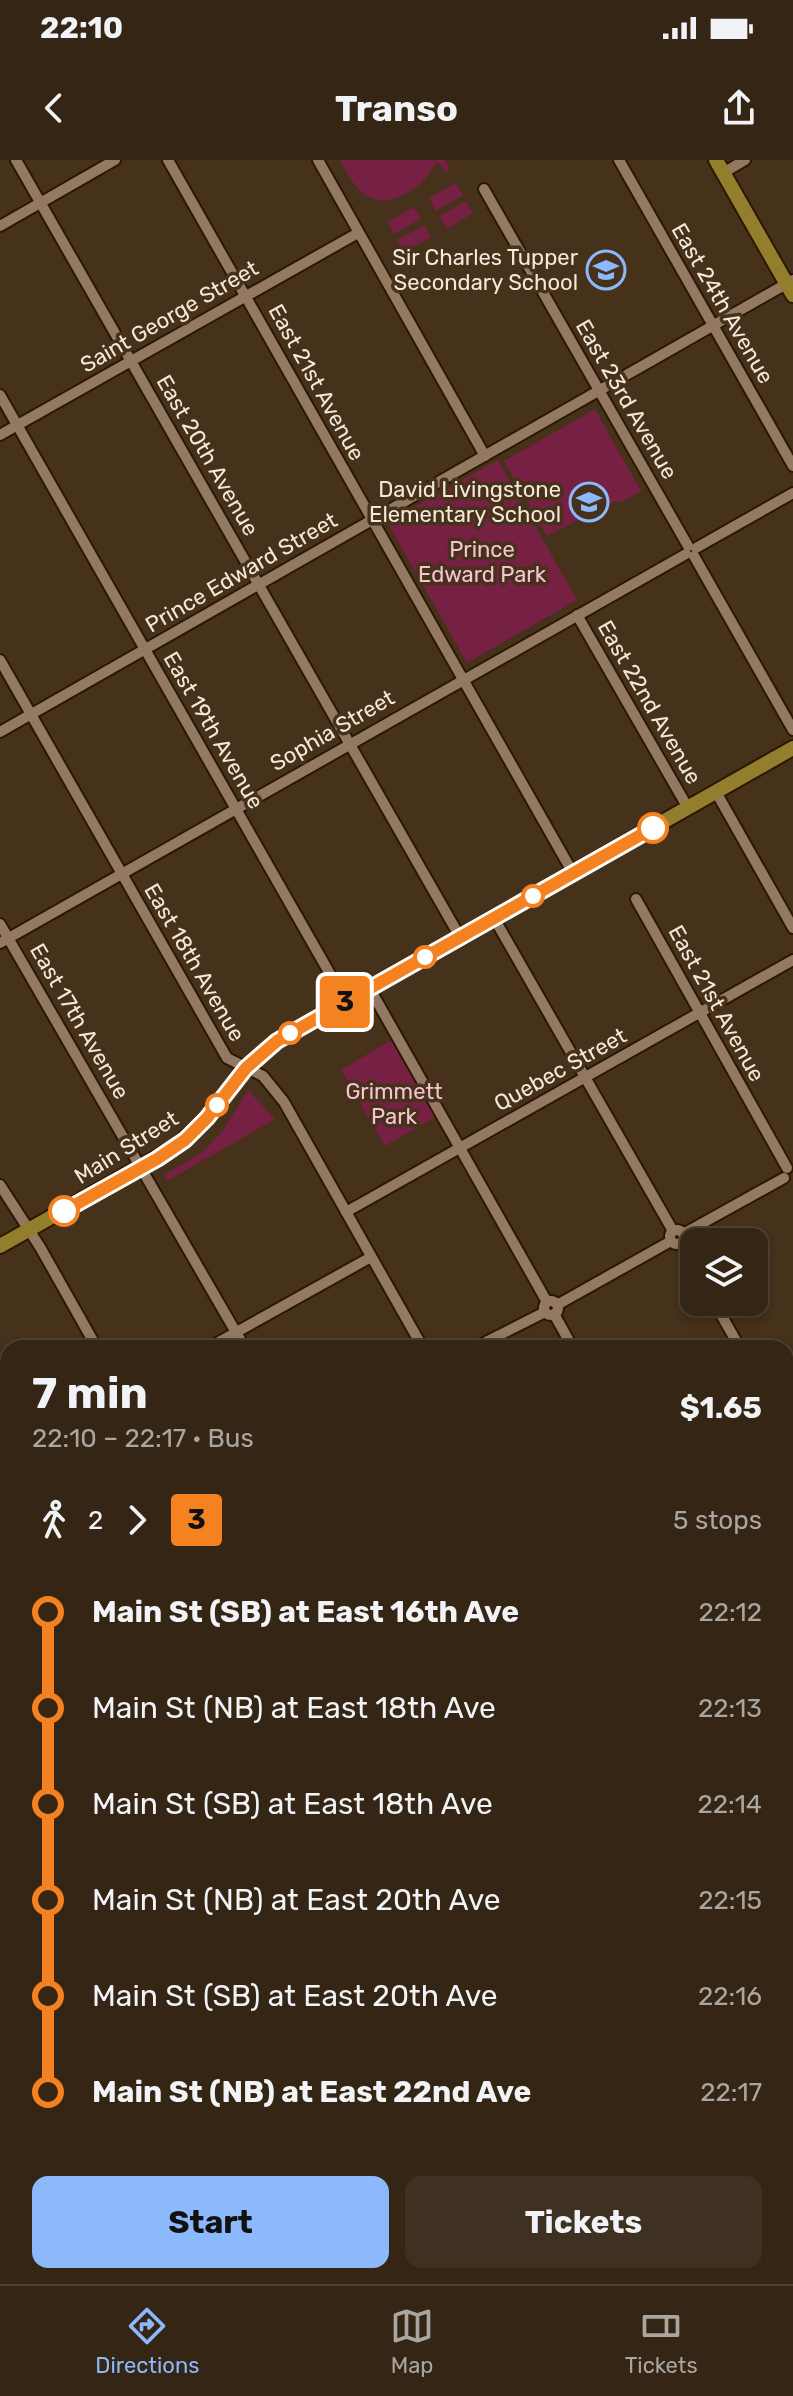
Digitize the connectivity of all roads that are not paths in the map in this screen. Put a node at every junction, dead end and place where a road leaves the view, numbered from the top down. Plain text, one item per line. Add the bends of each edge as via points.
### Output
1 (16, 160) edge
2 (115, 160) edge
3 (168, 160) edge
4 (318, 160) edge
5 (619, 160) edge
6 (745, 160) edge
7 (719, 167) edge
8 (484, 189) dead end
9 (40, 202) junction
10 (0, 226) edge
11 (358, 233) junction
12 (791, 286) edge
13 (245, 296) junction
14 (712, 327) junction
15 (131, 361) junction
16 (599, 392) junction
17 (0, 395) edge
18 (18, 425) junction
19 (0, 435) edge
20 (485, 456) junction
21 (793, 466) edge
22 (793, 493) edge
23 (372, 520) junction
24 (691, 551) junction
25 (259, 585) junction
26 (577, 615) junction
27 (145, 650) junction
28 (0, 660) edge
29 (463, 679) junction
30 (31, 714) junction
31 (793, 730) edge
32 (0, 732) edge
33 (349, 744) junction
34 (793, 748) edge
35 (716, 792) junction
36 (236, 808) junction
37 (688, 808) junction
38 (121, 873) junction
39 (573, 873) junction
40 (636, 899) dead end
41 (494, 918) junction
42 (0, 924) edge
43 (793, 928) edge
44 (460, 937) junction
45 (4, 941) edge
46 (793, 960) edge
47 (370, 989) junction
48 (346, 1002) junction
49 (699, 1013) junction
50 (246, 1068) junction
51 (585, 1078) junction
52 (460, 1148) junction
53 (142, 1167) junction
54 (789, 1174) edge
55 (0, 1185) edge
56 (346, 1212) junction
57 (29, 1230) junction
58 (677, 1238) junction
59 (680, 1243) edge
60 (0, 1246) edge
61 (371, 1257) junction
62 (551, 1308) junction
63 (722, 1316) edge
64 (236, 1332) junction
65 (92, 1340) edge
66 (222, 1340) edge
67 (240, 1340) edge
68 (418, 1340) edge
69 (498, 1340) edge
70 (569, 1340) edge
71 (735, 1340) edge

1 - 9 street, East 20th Avenue
2 - 9 street
3 - 13 street, East 21st Avenue
4 - 11 street
5 - 14 street, East 24th Avenue
6 - 7 street
7 - 12 main road
8 - 16 street, East 23rd Avenue
9 - 10 street
9 - 15 street, East 20th Avenue
11 - 13 street, Saint George Street
11 - 20 street
12 - 14 street, Prince Edward Street
13 - 15 street, Saint George Street
13 - 23 street, East 21st Avenue
14 - 16 street, Prince Edward Street
14 - 21 street, East 24th Avenue
15 - 18 street, Saint George Street
15 - 25 street, East 20th Avenue
16 - 20 street, Prince Edward Street
16 - 24 street, East 23rd Avenue
17 - 18 street, East 19th Avenue
18 - 19 street, Saint George Street
18 - 27 street, East 19th Avenue
20 - 23 street, Prince Edward Street
22 - 24 street, Sophia Street
23 - 25 street, Prince Edward Street
23 - 29 street, East 21st Avenue
24 - 26 street, Sophia Street
24 - 31 street, East 23rd Avenue
25 - 27 street, Prince Edward Street
25 - 33 street, East 20th Avenue
26 - 29 street, Sophia Street
26 - 37 street, East 22nd Avenue
27 - 30 street, Prince Edward Street
27 - 36 street, East 19th Avenue
28 - 30 street, East 18th Avenue
29 - 33 street, Sophia Street
29 - 39 street, East 21st Avenue
30 - 32 street, Prince Edward Street
30 - 38 street, East 18th Avenue
33 - 36 street, Sophia Street
33 - 44 street, East 20th Avenue
34 - 35 main road, Main Street
35 - 37 main road, Main Street
35 - 43 street, East 22nd Avenue
36 - 38 street, Sophia Street
36 - 48 street, East 19th Avenue
37 - 39 main road, Main Street
38 - 45 street, Sophia Street
38 - 50 street, East 18th Avenue via 227,1058
39 - 41 main road, Main Street
40 - 49 street, East 21st Avenue
41 - 44 main road, Main Street
41 - 51 street
42 - 45 street, East 17th Avenue
44 - 47 main road, Main Street
45 - 53 street, East 17th Avenue
46 - 49 street, Quebec Street
47 - 48 main road, Main Street
47 - 52 street
48 - 50 main road, Main Street via 277,1041
49 - 51 street, Quebec Street
49 - 54 street, East 21st Avenue
50 - 53 main road, Main Street via 192,1134
50 - 56 street, East 18th Avenue via 263,1076 279,1094
51 - 52 street, Quebec Street
51 - 58 street
52 - 56 street, Quebec Street
52 - 62 street
53 - 57 main road, Main Street
53 - 64 street, East 17th Avenue
54 - 58 street
55 - 57 street
56 - 61 street, East 18th Avenue
57 - 60 main road, Main Street
57 - 65 street
58 - 59 street
58 - 62 street
61 - 64 street
61 - 68 street, East 18th Avenue
62 - 69 street
62 - 70 street
63 - 71 street
64 - 66 street
64 - 67 street, East 17th Avenue

